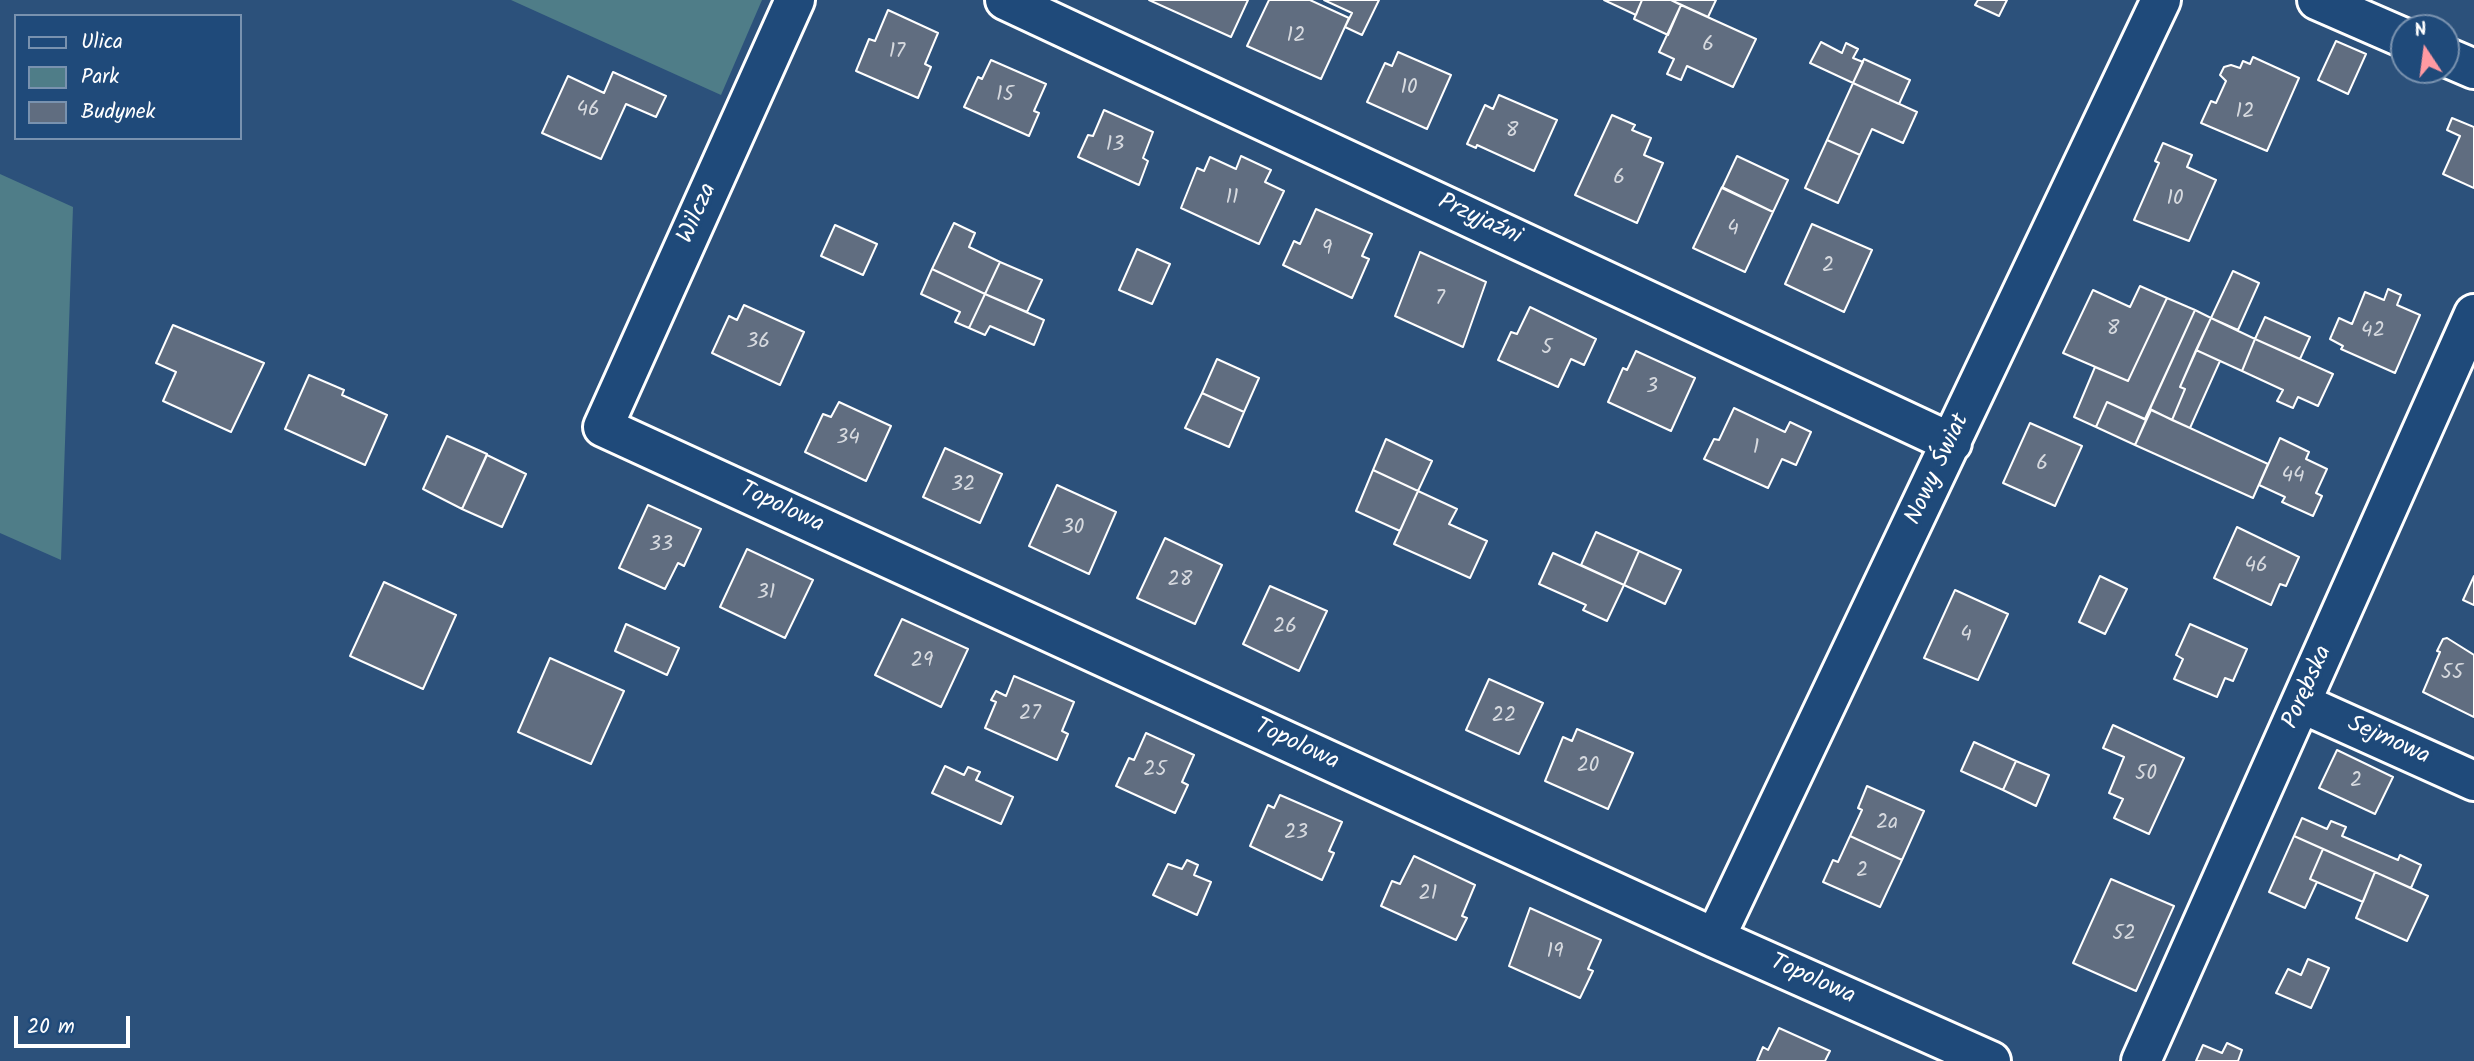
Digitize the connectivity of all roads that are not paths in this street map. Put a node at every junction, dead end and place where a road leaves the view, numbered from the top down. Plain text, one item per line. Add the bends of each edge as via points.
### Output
1 (795, 0) edge
2 (1005, 0) edge
3 (2161, 0) edge
4 (2317, 0) edge
5 (2390, 32) edge
6 (2474, 314) edge
7 (603, 428) joint
8 (1952, 443) junction
9 (2302, 704) junction
10 (2474, 781) edge
11 (1716, 939) junction
12 (1990, 1061) edge
13 (2141, 1061) edge

1 - 7 street, Wilcza
2 - 8 street, Przyjaźni
3 - 8 street, Nowy Świat
4 - 5 street
6 - 9 street, Porębska
7 - 11 street, Topolowa
8 - 11 street, Nowy Świat
9 - 10 street, Sejmowa
9 - 13 street, Porębska
11 - 12 street, Topolowa

